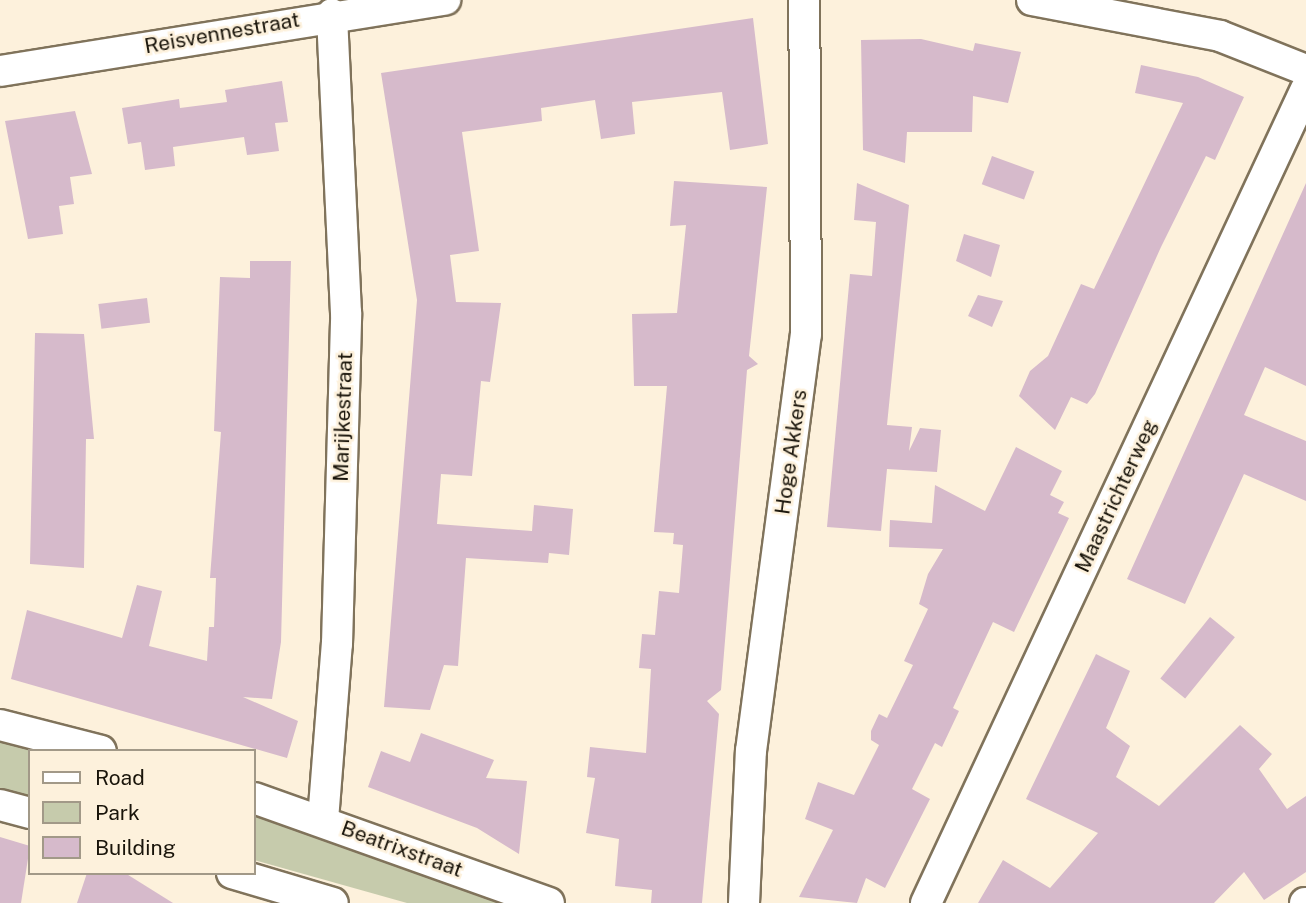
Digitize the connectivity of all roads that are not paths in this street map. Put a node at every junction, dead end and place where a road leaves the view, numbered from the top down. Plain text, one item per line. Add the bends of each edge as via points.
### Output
1 (445, 0) edge
2 (804, 0) edge
3 (1032, 0) edge
4 (332, 14) junction
5 (1306, 69) edge
6 (0, 71) edge
7 (1306, 89) edge
8 (0, 725) edge
9 (93, 749) edge
10 (256, 799) edge
11 (0, 805) edge
12 (28, 812) edge
13 (323, 820) junction
14 (239, 875) edge
15 (333, 903) edge
16 (549, 903) edge
17 (744, 903) edge
18 (926, 903) edge

1 - 4 street, Reisvennestraat
2 - 17 street, Hoge Akkers via 806,335 751,751
3 - 5 street via 1220,36
4 - 6 street, Reisvennestraat
4 - 13 street, Marijkestraat via 346,313 337,644
7 - 18 street, Maastrichterweg
8 - 9 street
10 - 13 street, Beatrixstraat
11 - 12 street
13 - 16 street, Beatrixstraat
14 - 15 street

